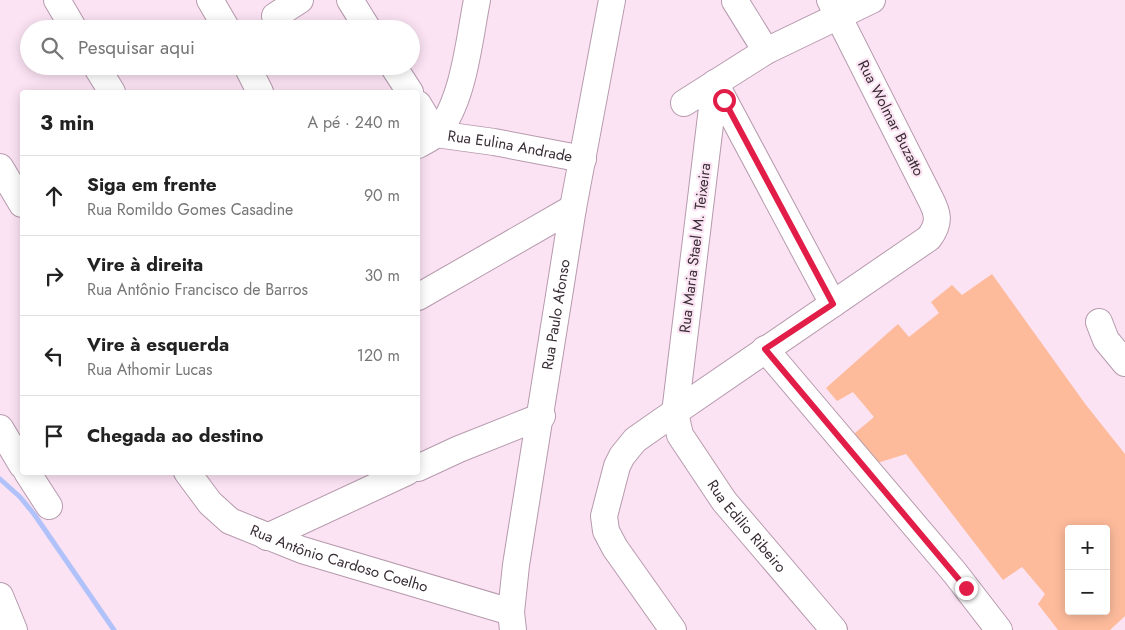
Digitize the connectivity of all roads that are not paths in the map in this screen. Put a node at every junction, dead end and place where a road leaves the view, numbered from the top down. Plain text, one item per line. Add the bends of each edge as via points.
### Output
1 (57, 0) edge
2 (210, 0) edge
3 (300, 0) edge
4 (350, 0) edge
5 (476, 0) edge
6 (612, 0) edge
7 (872, 0) edge
8 (736, 1) edge
9 (835, 8) edge
10 (275, 16) dead end
11 (69, 20) edge
12 (222, 20) edge
13 (362, 20) edge
14 (766, 52) junction
15 (102, 75) edge
16 (252, 75) edge
17 (399, 75) edge
18 (715, 83) junction
19 (111, 90) edge
20 (259, 90) edge
21 (409, 90) edge
22 (684, 103) dead end
23 (420, 112) edge
24 (427, 139) edge
25 (583, 160) junction
26 (0, 167) edge
27 (20, 201) edge
28 (573, 208) junction
29 (420, 296) edge
30 (833, 304) junction
31 (1099, 322) dead end
32 (765, 349) junction
33 (1125, 363) edge
34 (674, 412) junction
35 (542, 416) junction
36 (0, 428) edge
37 (20, 462) edge
38 (420, 467) edge
39 (29, 475) edge
40 (189, 475) edge
41 (401, 475) edge
42 (50, 506) dead end
43 (267, 537) junction
44 (0, 596) edge
45 (512, 621) edge
46 (14, 630) edge
47 (673, 630) edge
48 (834, 630) edge
49 (999, 630) edge

1 - 11 street
2 - 12 street
3 - 10 street
4 - 13 street
5 - 24 street via 465,62 453,105
6 - 25 street, Rua Paulo Afonso
7 - 9 street
8 - 14 street
9 - 14 street
9 - 30 street, Rua Wolmar Buzatto via 939,219 929,238
14 - 18 street
15 - 19 street
16 - 20 street
17 - 21 street
18 - 22 street
18 - 30 street
18 - 34 street, Rua Maria Stael M. Teixeira
23 - 24 street
24 - 25 street, Rua Eulina Andrade via 494,142
25 - 28 street, Rua Paulo Afonso
26 - 27 street
28 - 29 street
28 - 35 street, Rua Paulo Afonso
30 - 32 street
31 - 33 street via 1106,340
32 - 34 street
32 - 49 street via 955,573
34 - 47 street via 628,448 618,466 604,516 606,531 615,548
34 - 48 street, Rua Edilio Ribeiro via 680,435 724,501
35 - 38 street
35 - 45 street, Rua Paulo Afonso via 516,565
36 - 37 street
39 - 42 street
40 - 43 street, Rua Antônio Cardoso Coelho via 210,503 230,521
41 - 43 street
43 - 45 street, Rua Antônio Cardoso Coelho
44 - 46 street

